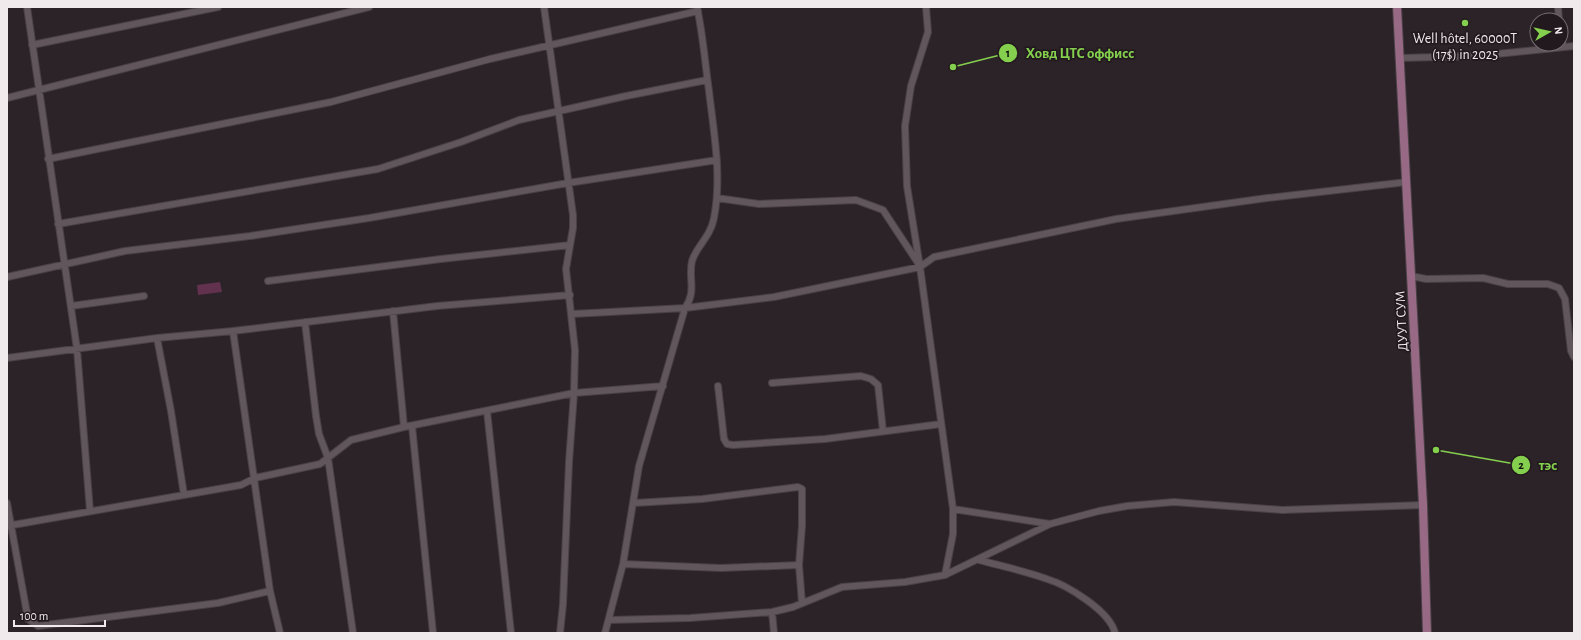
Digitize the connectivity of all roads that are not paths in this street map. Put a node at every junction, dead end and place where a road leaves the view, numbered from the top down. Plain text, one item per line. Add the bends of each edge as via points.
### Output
1 (27, 7) edge
2 (218, 7) edge
3 (369, 7) edge
4 (544, 7) edge
5 (926, 7) edge
6 (1397, 7) edge
7 (698, 9) edge
8 (549, 44) junction
9 (32, 45) junction
10 (1529, 51) edge
11 (1400, 58) junction
12 (707, 80) junction
13 (38, 90) junction
14 (7, 98) edge
15 (558, 112) junction
16 (48, 159) junction
17 (717, 160) junction
18 (1406, 182) junction
19 (568, 183) junction
20 (716, 198) junction
21 (58, 224) junction
22 (570, 245) junction
23 (65, 264) junction
24 (920, 266) junction
25 (1411, 276) junction
26 (7, 277) edge
27 (268, 281) dead end
28 (570, 295) junction
29 (144, 296) dead end
30 (72, 306) junction
31 (685, 308) junction
32 (393, 311) junction
33 (572, 314) junction
34 (305, 322) junction
35 (232, 331) junction
36 (157, 338) junction
37 (77, 348) junction
38 (1574, 357) edge
39 (7, 358) edge
40 (772, 383) dead end
41 (663, 386) junction
42 (718, 386) dead end
43 (574, 393) junction
44 (487, 411) junction
45 (941, 424) junction
46 (412, 426) junction
47 (404, 427) junction
48 (883, 431) junction
49 (328, 458) junction
50 (255, 478) junction
51 (184, 495) junction
52 (7, 503) edge
53 (634, 503) junction
54 (1423, 505) junction
55 (953, 509) junction
56 (90, 511) junction
57 (1050, 524) junction
58 (9, 525) edge
59 (979, 560) junction
60 (623, 564) junction
61 (799, 565) junction
62 (945, 575) junction
63 (270, 591) junction
64 (802, 603) junction
65 (772, 612) junction
66 (609, 620) junction
67 (280, 633) edge
68 (353, 633) edge
69 (433, 633) edge
70 (511, 633) edge
71 (560, 633) edge
72 (605, 633) edge
73 (774, 633) edge
74 (1115, 633) edge
75 (1428, 633) edge

1 - 9 street
2 - 9 street
3 - 13 street
4 - 8 street
5 - 24 street via 928,32 911,86 905,126 906,186
6 - 11 main road, ДУУТ СУМ
7 - 8 street
7 - 12 street
8 - 15 street
8 - 16 street via 330,102
9 - 13 street
10 - 11 street via 1477,56
11 - 18 main road, ДУУТ СУМ
12 - 15 street
12 - 17 street
13 - 14 street
13 - 16 street
15 - 19 street
15 - 21 street via 519,120 378,169
16 - 21 street
17 - 19 street
17 - 20 street
18 - 24 street via 1116,219 934,257
18 - 25 main road, ДУУТ СУМ
19 - 22 street via 573,215
19 - 23 street via 369,218 125,251
20 - 24 street via 759,204 856,200 883,210
20 - 31 street via 710,234 694,255 691,267 693,294
21 - 23 street
22 - 27 street
22 - 28 street via 566,269
23 - 26 street
23 - 30 street
24 - 31 street via 774,297
24 - 45 street
25 - 38 street via 1426,279 1483,278 1508,284 1548,284 1559,288 1565,299 1570,351
25 - 54 main road, ДУУТ СУМ
28 - 32 street
28 - 33 street
29 - 30 street
30 - 37 street
31 - 33 street
31 - 41 street
32 - 34 street
32 - 47 street
33 - 43 street via 575,350
34 - 35 street
34 - 49 street via 319,434
35 - 36 street
35 - 50 street
36 - 37 street
36 - 51 street
37 - 39 street
37 - 56 street
40 - 48 street via 861,376 871,379 878,384
41 - 43 street
41 - 53 street via 639,466
42 - 48 street via 724,439 727,444 733,446 810,441
43 - 44 street
43 - 71 street
44 - 46 street
44 - 70 street
45 - 48 street
45 - 55 street
46 - 47 street
46 - 69 street
47 - 49 street via 351,440
49 - 50 street via 320,464
49 - 68 street
50 - 51 street via 241,485
50 - 63 street
51 - 56 street
52 - 58 street
53 - 60 street
53 - 61 street via 702,499 798,487 802,489
54 - 57 street via 1276,510 1160,503 1113,508
54 - 75 main road, ДУУТ СУМ
55 - 57 street
55 - 62 street via 953,534
56 - 58 street
57 - 59 street
58 - 63 street via 28,619 38,626 218,603
59 - 62 street
59 - 74 street via 1048,579 1084,598 1101,612
60 - 61 street via 721,568
60 - 66 street
61 - 64 street
62 - 64 street via 905,582 842,587
63 - 67 street
64 - 65 street
65 - 66 street
65 - 73 street
66 - 72 street

